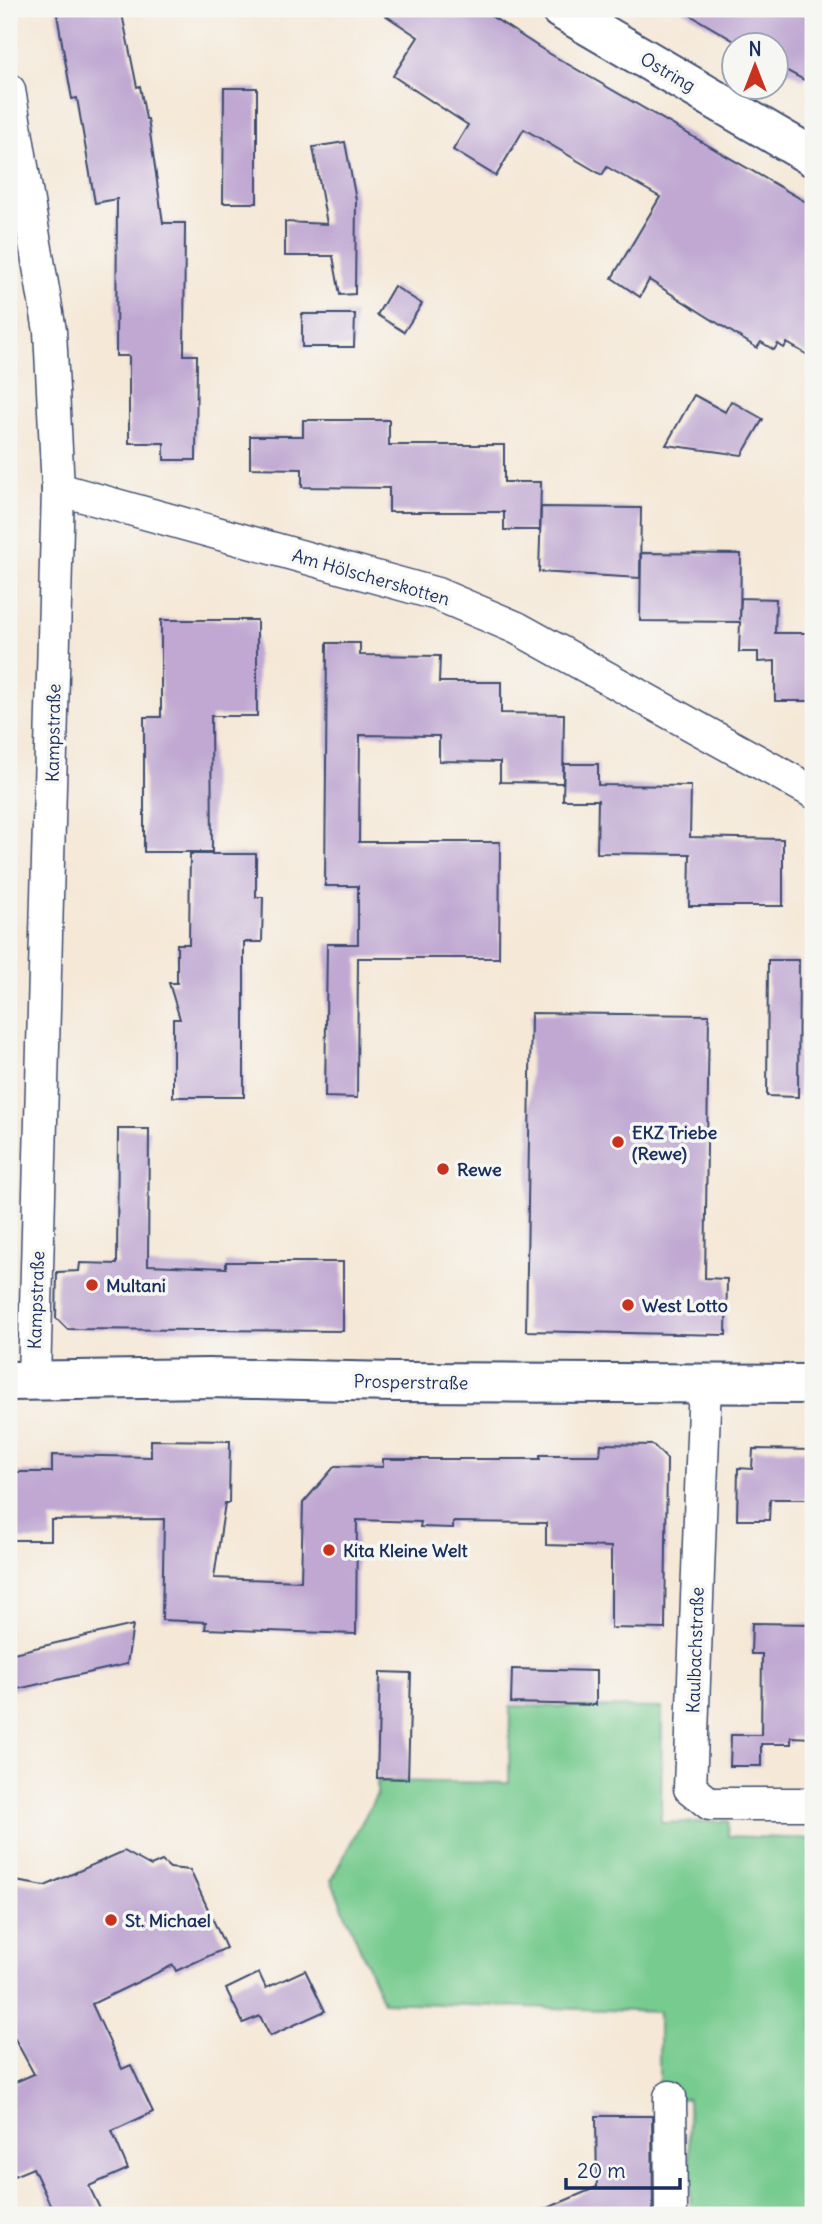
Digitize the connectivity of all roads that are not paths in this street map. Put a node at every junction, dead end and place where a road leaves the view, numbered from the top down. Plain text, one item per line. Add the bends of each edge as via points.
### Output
1 (560, 9) edge
2 (9, 90) edge
3 (813, 157) edge
4 (18, 203) edge
5 (58, 489) junction
6 (813, 792) edge
7 (21, 1380) edge
8 (705, 1382) junction
9 (813, 1384) edge
10 (813, 1804) edge
11 (670, 2098) dead end
12 (671, 2215) edge

1 - 3 main road, Ostring
2 - 4 street, Kampstraße
4 - 5 street, Kampstraße via 50,331
5 - 6 street, Am Hölscherskotten via 436,594 517,628
5 - 7 street, Kampstraße
7 - 8 main road, Prosperstraße
8 - 9 main road, Prosperstraße
8 - 10 street, Kaulbachstraße via 690,1788 710,1804
11 - 12 street

